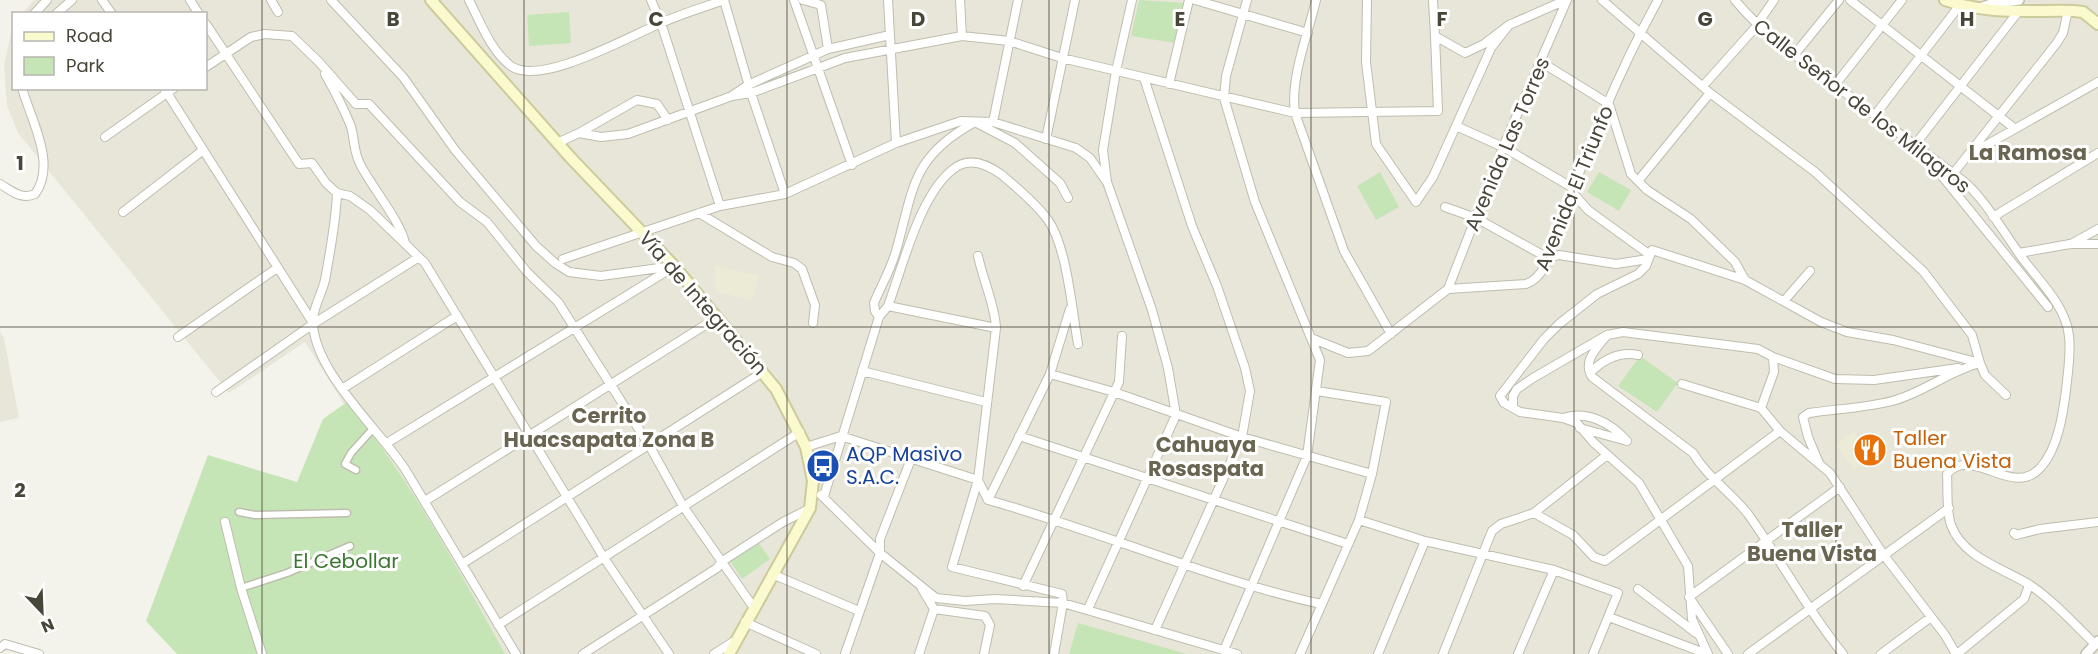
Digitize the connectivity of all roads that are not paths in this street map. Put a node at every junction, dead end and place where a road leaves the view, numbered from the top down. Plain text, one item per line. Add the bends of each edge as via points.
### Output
1 (46, 0) edge
2 (72, 0) edge
3 (271, 0) edge
4 (331, 0) edge
5 (431, 0) edge
6 (469, 0) edge
7 (651, 0) edge
8 (724, 0) edge
9 (794, 0) edge
10 (804, 0) edge
11 (888, 0) edge
12 (960, 0) edge
13 (1018, 0) edge
14 (1075, 0) edge
15 (1132, 0) edge
16 (1189, 0) edge
17 (1195, 0) edge
18 (1247, 0) edge
19 (1316, 0) edge
20 (1368, 0) edge
21 (1433, 0) edge
22 (1566, 0) edge
23 (1602, 0) edge
24 (1658, 0) edge
25 (1735, 0) edge
26 (1774, 0) edge
27 (1839, 0) edge
28 (1850, 0) edge
29 (1902, 0) edge
30 (1945, 0) edge
31 (2019, 0) edge
32 (1960, 5) junction
33 (1978, 9) junction
34 (2068, 10) junction
35 (36, 12) edge
36 (58, 12) edge
37 (278, 12) dead end
38 (2018, 12) junction
39 (1243, 14) junction
40 (661, 23) junction
41 (1756, 23) junction
42 (2098, 24) edge
43 (1509, 25) junction
44 (207, 26) edge
45 (1882, 26) junction
46 (1308, 33) junction
47 (1640, 34) junction
48 (890, 35) junction
49 (962, 36) junction
50 (1435, 36) junction
51 (1009, 41) junction
52 (828, 49) junction
53 (891, 50) junction
54 (224, 54) junction
55 (1794, 54) junction
56 (813, 55) junction
57 (1921, 55) junction
58 (1062, 58) junction
59 (319, 62) junction
60 (1541, 62) junction
61 (207, 66) edge
62 (818, 68) junction
63 (1116, 70) junction
64 (1144, 78) junction
65 (2098, 82) edge
66 (1169, 84) junction
67 (748, 85) junction
68 (1835, 85) junction
69 (1703, 86) junction
70 (1961, 86) junction
71 (23, 90) edge
72 (168, 90) edge
73 (751, 93) junction
74 (1710, 93) junction
75 (732, 96) junction
76 (1224, 98) junction
77 (1609, 104) junction
78 (1372, 111) junction
79 (688, 113) junction
80 (1295, 113) junction
81 (1875, 115) junction
82 (2000, 116) junction
83 (668, 120) junction
84 (975, 122) junction
85 (993, 122) junction
86 (1456, 126) junction
87 (2014, 128) junction
88 (579, 133) junction
89 (105, 137) dead end
90 (1046, 139) junction
91 (557, 143) junction
92 (896, 143) junction
93 (1914, 146) junction
94 (1503, 147) junction
95 (202, 151) junction
96 (2098, 153) edge
97 (1926, 156) junction
98 (852, 165) junction
99 (1959, 167) junction
100 (1952, 175) junction
101 (1638, 181) junction
102 (1107, 182) junction
103 (0, 184) edge
104 (1573, 190) junction
105 (337, 193) junction
106 (785, 194) junction
107 (1068, 198) dead end
108 (720, 206) junction
109 (1445, 207) dead end
110 (123, 212) dead end
111 (699, 213) junction
112 (1993, 217) junction
113 (1476, 218) junction
114 (2098, 229) edge
115 (642, 232) junction
116 (405, 243) junction
117 (2070, 244) junction
118 (2098, 244) edge
119 (2019, 253) junction
120 (978, 255) dead end
121 (1650, 255) junction
122 (419, 257) junction
123 (1548, 258) junction
124 (563, 259) dead end
125 (674, 266) junction
126 (278, 268) junction
127 (1810, 271) dead end
128 (1745, 280) junction
129 (1448, 288) junction
130 (1784, 301) junction
131 (1071, 305) junction
132 (888, 306) junction
133 (2048, 307) dead end
134 (457, 316) junction
135 (718, 317) junction
136 (879, 317) junction
137 (813, 323) dead end
138 (314, 324) junction
139 (573, 327) junction
140 (996, 328) junction
141 (1391, 334) junction
142 (1607, 335) junction
143 (1122, 336) dead end
144 (178, 337) dead end
145 (1311, 338) junction
146 (1078, 344) dead end
147 (1638, 355) dead end
148 (1773, 357) junction
149 (1980, 363) junction
150 (1965, 367) junction
151 (862, 371) junction
152 (763, 372) junction
153 (1050, 374) junction
154 (1590, 374) junction
155 (493, 377) junction
156 (609, 384) junction
157 (1682, 384) dead end
158 (342, 389) junction
159 (1317, 391) junction
160 (216, 392) dead end
161 (1114, 392) junction
162 (2006, 395) dead end
163 (986, 402) junction
164 (1514, 408) junction
165 (1761, 408) junction
166 (1176, 415) junction
167 (1563, 418) junction
168 (1580, 428) junction
169 (1780, 431) junction
170 (370, 432) dead end
171 (800, 432) junction
172 (529, 434) junction
173 (841, 436) junction
174 (1018, 436) junction
175 (1242, 437) junction
176 (387, 442) junction
177 (649, 445) junction
178 (806, 447) junction
179 (1607, 455) junction
180 (1307, 456) junction
181 (1082, 457) junction
182 (910, 459) junction
183 (1819, 463) junction
184 (356, 470) dead end
185 (1372, 474) junction
186 (1147, 478) junction
187 (978, 480) junction
188 (1715, 480) junction
189 (1840, 487) junction
190 (818, 495) junction
191 (568, 496) junction
192 (988, 500) junction
193 (425, 501) junction
194 (1212, 501) junction
195 (683, 506) junction
196 (810, 508) junction
197 (1949, 508) junction
198 (239, 512) dead end
199 (347, 513) dead end
200 (1534, 513) junction
201 (1054, 518) junction
202 (1359, 520) junction
203 (1659, 520) junction
204 (1280, 521) junction
205 (225, 522) dead end
206 (2098, 522) edge
207 (2014, 532) dead end
208 (1118, 540) junction
209 (1425, 541) junction
210 (1765, 541) junction
211 (1348, 544) junction
212 (350, 546) dead end
213 (880, 553) junction
214 (1484, 553) junction
215 (1883, 554) junction
216 (604, 558) junction
217 (721, 562) junction
218 (462, 564) junction
219 (1185, 564) junction
220 (1554, 570) junction
221 (772, 574) junction
222 (920, 585) junction
223 (1251, 585) junction
224 (2029, 585) junction
225 (1023, 586) junction
226 (241, 588) junction
227 (1638, 589) dead end
228 (1689, 597) junction
229 (1063, 603) junction
230 (1321, 604) junction
231 (753, 608) junction
232 (934, 609) junction
233 (1088, 609) junction
234 (1809, 609) junction
235 (859, 611) junction
236 (643, 616) junction
237 (1609, 616) junction
238 (1931, 617) junction
239 (745, 622) junction
240 (498, 625) junction
241 (1155, 630) junction
242 (1698, 635) junction
243 (733, 642) junction
244 (2097, 643) edge
245 (0, 648) edge
246 (1224, 650) junction
247 (39, 654) edge
248 (262, 654) edge
249 (516, 654) edge
250 (583, 654) edge
251 (669, 654) edge
252 (714, 654) edge
253 (729, 654) edge
254 (816, 654) edge
255 (845, 654) edge
256 (920, 654) edge
257 (984, 654) edge
258 (1054, 654) edge
259 (1237, 654) edge
260 (1300, 654) edge
261 (1378, 654) edge
262 (1443, 654) edge
263 (1518, 654) edge
264 (1593, 654) edge
265 (1708, 654) edge
266 (1728, 654) edge
267 (1748, 654) edge
268 (1843, 654) edge
269 (1881, 654) edge
270 (1957, 654) edge
271 (2086, 654) edge

1 - 35 street
2 - 36 street
3 - 37 street
4 - 125 street via 403,77 455,150 555,263 569,272 601,276
5 - 91 main road, Vía de Integración
6 - 40 street via 483,30 503,58 520,69 551,68 591,56
7 - 40 street
8 - 40 street
8 - 67 street
9 - 56 street
10 - 52 street via 821,5
11 - 48 street
12 - 49 street
13 - 51 street
14 - 58 street
15 - 63 street
16 - 66 street
17 - 39 street
18 - 39 street
19 - 46 street
20 - 78 street via 1366,62
21 - 50 street
22 - 43 street
22 - 60 street, Avenida Las Torres
23 - 47 street
24 - 47 street, Avenida El Triunfo
25 - 41 street, Calle Señor de los Milagros
26 - 41 street
27 - 55 street
28 - 45 street
29 - 45 street
30 - 32 main road
31 - 33 street
32 - 33 main road
32 - 57 street
33 - 38 main road
34 - 38 main road
34 - 42 main road via 2083,12
34 - 82 street via 2056,44
38 - 70 street
39 - 46 street
39 - 76 street
40 - 79 street
41 - 55 street, Calle Señor de los Milagros
41 - 69 street
43 - 50 street via 1465,53
43 - 86 street via 1491,48
44 - 54 street
45 - 57 street
45 - 68 street
46 - 80 street via 1293,101
47 - 69 street
47 - 77 street, Avenida El Triunfo
48 - 52 street
48 - 53 street
49 - 51 street
49 - 53 street
50 - 78 street via 1438,111
51 - 58 street
51 - 85 street
52 - 56 street
53 - 62 street via 845,58
53 - 92 street
54 - 59 street via 251,37 280,34 292,36
54 - 61 street
54 - 105 street via 299,164 312,163
55 - 68 street, Calle Señor de los Milagros
56 - 62 street
56 - 67 street
57 - 70 street
57 - 81 street
58 - 63 street
58 - 90 street
59 - 116 street via 352,126 352,145 361,165 403,230
59 - 139 street via 356,104 369,104 460,202 487,222 527,272 558,302
60 - 77 street
60 - 94 street, Avenida Las Torres
62 - 73 street
62 - 98 street
63 - 64 street
63 - 102 street via 1103,150
64 - 66 street
64 - 175 street via 1192,226 1245,368 1250,391
65 - 87 street
66 - 76 street
67 - 73 street
67 - 75 street
68 - 81 street, Calle Señor de los Milagros
69 - 74 street
70 - 82 street
70 - 93 street
71 - 103 street via 39,136 44,178 29,197
72 - 89 street
72 - 95 street
73 - 75 street
73 - 106 street
74 - 101 street
74 - 149 street via 1815,172 1923,271 1972,335
75 - 79 street
76 - 80 street
76 - 145 street via 1255,202
77 - 101 street via 1622,151
77 - 104 street, Avenida El Triunfo
78 - 80 street
78 - 86 street via 1376,144 1416,202 1433,177
79 - 83 street
79 - 108 street
80 - 141 street via 1344,251
81 - 93 street, Calle Señor de los Milagros
82 - 87 street
82 - 99 street
83 - 88 street via 628,134 601,137
83 - 88 street via 657,104 637,100
84 - 85 street
84 - 92 street via 961,120 942,125
84 - 107 street via 1015,142 1060,183
84 - 136 street via 942,142 921,168 895,255 874,303
85 - 90 street
86 - 94 street
87 - 99 street via 1976,150
88 - 91 street
90 - 102 street via 1076,148 1090,158
91 - 115 main road, Vía de Integración
92 - 98 street
93 - 97 street, Calle Señor de los Milagros
94 - 104 street
94 - 113 street, Avenida Las Torres
95 - 110 street
95 - 126 street
96 - 112 street
97 - 100 street, Calle Señor de los Milagros
97 - 133 street
98 - 106 street
99 - 100 street
100 - 112 street, Calle Señor de los Milagros via 1963,181
101 - 128 street via 1691,219 1735,262
102 - 166 street via 1152,310
104 - 121 street via 1588,210
104 - 123 street, Avenida El Triunfo
105 - 116 street via 350,196 370,210
105 - 138 street via 325,281
106 - 108 street
108 - 111 street
109 - 113 street
111 - 115 street
111 - 137 street via 772,257 802,269 815,305
112 - 119 street, Calle Señor de los Milagros
113 - 123 street
113 - 129 street, Avenida Las Torres
114 - 117 street
115 - 124 street
115 - 125 main road, Vía de Integración
116 - 122 street
117 - 118 street
117 - 119 street
119 - 197 street, Calle Señor de los Milagros via 2060,309 2068,331 2066,391 2056,438 2043,465 2027,477 2017,479 1966,464 1953,468 1947,474
120 - 140 street via 988,299 995,309
121 - 123 street via 1616,264 1558,255
121 - 128 street
121 - 164 street via 1638,274 1598,294 1544,339 1500,396
122 - 134 street
122 - 138 street
123 - 129 street, Avenida El Triunfo via 1532,282
125 - 135 main road, Vía de Integración
125 - 139 street
126 - 138 street
126 - 144 street
127 - 130 street
128 - 130 street
129 - 141 street
130 - 149 street via 1847,332
131 - 132 street via 1065,268 1048,220 993,169 970,162 954,168 924,210
131 - 146 street
131 - 153 street
132 - 136 street
132 - 140 street
134 - 155 street
134 - 158 street
135 - 152 main road, Vía de Integración
135 - 156 street
136 - 151 street
138 - 158 street via 314,339
138 - 160 street
139 - 155 street
139 - 156 street
140 - 163 street
141 - 145 street via 1368,351 1348,353
142 - 148 street via 1623,332 1758,349
142 - 154 street via 1588,361
142 - 164 street via 1517,389
143 - 161 street via 1119,382
145 - 159 street via 1320,360
147 - 154 street via 1615,356
148 - 150 street via 1835,379 1874,380
148 - 165 street via 1774,372
149 - 150 street
149 - 162 street via 1985,375
150 - 183 street via 1892,401 1809,413 1803,417 1803,424
151 - 163 street
151 - 173 street
152 - 171 main road, Vía de Integración
152 - 177 street
153 - 161 street
153 - 174 street
154 - 188 street via 1693,453
155 - 172 street
155 - 176 street
156 - 172 street
156 - 177 street
157 - 165 street
158 - 176 street
159 - 180 street
159 - 185 street via 1386,402
161 - 166 street
161 - 181 street
163 - 187 street
164 - 167 street
165 - 169 street
166 - 175 street
166 - 186 street
167 - 168 street
167 - 168 street via 1584,416 1599,420 1627,441
168 - 179 street
169 - 183 street
169 - 188 street
170 - 184 street via 345,464
171 - 178 main road, Vía de Integración
171 - 195 street
172 - 191 street
172 - 193 street
173 - 178 street
173 - 182 street
173 - 190 street
174 - 181 street
174 - 192 street
175 - 180 street
175 - 194 street
176 - 193 street
177 - 191 street
177 - 195 street
178 - 190 main road, Vía de Integración
179 - 200 street
179 - 203 street via 1639,483
180 - 185 street
180 - 204 street
181 - 186 street
181 - 201 street
182 - 187 street
182 - 213 street via 880,539
183 - 189 street
185 - 202 street
186 - 194 street
186 - 208 street
187 - 192 street
187 - 225 street via 952,567
188 - 203 street
188 - 210 street via 1743,507
189 - 210 street
189 - 215 street
190 - 196 main road, Vía de Integración
190 - 213 street
191 - 216 street
191 - 218 street
192 - 201 street
193 - 218 street
194 - 204 street
194 - 219 street
195 - 216 street
195 - 217 street
196 - 217 street
196 - 221 main road, Vía de Integración
197 - 215 street
197 - 224 street, Calle Señor de los Milagros via 1950,523 1959,540 1986,563
198 - 199 street via 255,516
200 - 203 street via 1605,561
200 - 214 street via 1492,531
201 - 208 street
201 - 225 street
202 - 209 street
202 - 211 street
203 - 228 street via 1688,566
204 - 211 street
204 - 223 street
205 - 226 street
206 - 207 street via 2016,535
208 - 219 street
208 - 233 street
209 - 214 street
209 - 261 street
210 - 228 street
210 - 234 street
211 - 230 street
212 - 226 street
213 - 222 street
213 - 235 street
214 - 220 street
214 - 262 street
215 - 234 street
215 - 238 street
216 - 236 street
216 - 240 street
217 - 231 street
217 - 236 street
218 - 240 street
219 - 223 street
219 - 241 street
220 - 237 street via 1618,594
220 - 263 street
221 - 231 main road, Vía de Integración
221 - 235 street
222 - 229 street via 936,598 951,600
222 - 232 street
223 - 230 street
223 - 246 street
224 - 244 street, Calle Señor de los Milagros
224 - 270 street via 2024,599
225 - 229 street via 1062,594
226 - 248 street
227 - 242 street
228 - 242 street
228 - 266 street
229 - 233 street
229 - 258 street
230 - 260 street
231 - 239 main road, Vía de Integración
232 - 256 street
232 - 257 street via 986,616 990,625
233 - 241 street
234 - 267 street
234 - 268 street
235 - 255 street
236 - 250 street
236 - 251 street
237 - 264 street
237 - 265 street
238 - 269 street
238 - 270 street
239 - 243 main road, Vía de Integración
239 - 254 street
240 - 249 street
241 - 246 street
242 - 265 street
243 - 252 street
243 - 253 main road, Vía de Integración
244 - 271 street
245 - 247 street via 4,644
246 - 259 street

